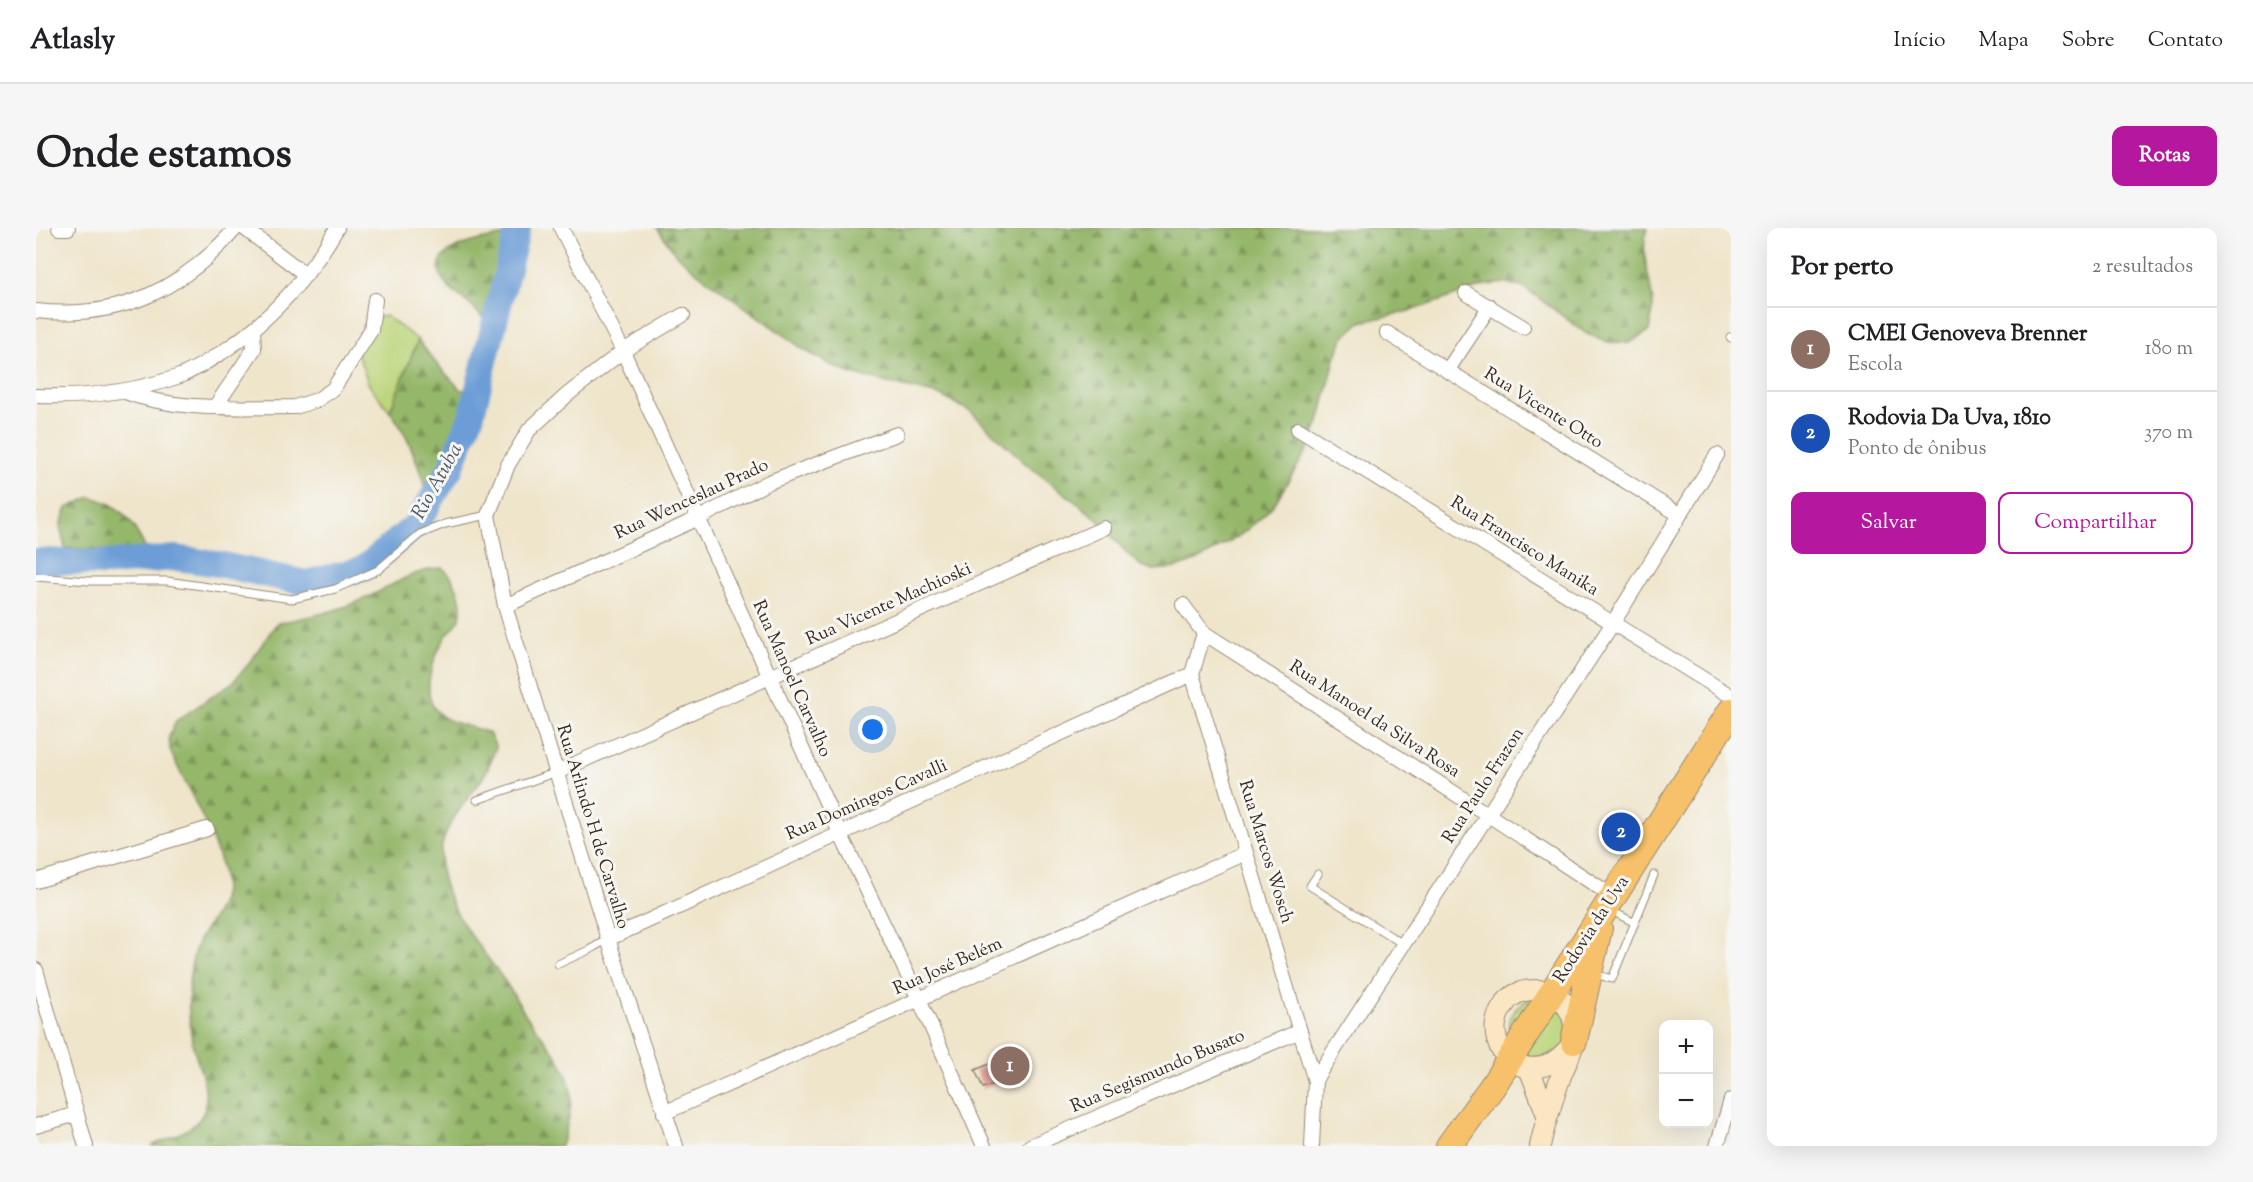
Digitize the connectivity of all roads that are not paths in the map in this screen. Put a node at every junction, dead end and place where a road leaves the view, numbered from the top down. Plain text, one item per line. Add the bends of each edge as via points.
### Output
1 (59, 228) edge
2 (68, 228) edge
3 (236, 228) edge
4 (244, 228) edge
5 (337, 228) edge
6 (561, 228) edge
7 (306, 275) junction
8 (1466, 293) dead end
9 (375, 300) dead end
10 (1490, 306) junction
11 (36, 310) edge
12 (682, 315) dead end
13 (1523, 327) dead end
14 (253, 330) junction
15 (1387, 333) dead end
16 (623, 351) junction
17 (1447, 370) junction
18 (122, 391) junction
19 (36, 396) edge
20 (215, 407) junction
21 (1299, 429) dead end
22 (897, 434) dead end
23 (1717, 454) dead end
24 (488, 515) junction
25 (1680, 515) junction
26 (699, 518) junction
27 (1104, 528) dead end
28 (36, 577) edge
29 (1183, 605) dead end
30 (505, 606) junction
31 (1613, 623) junction
32 (1204, 633) junction
33 (1192, 674) junction
34 (771, 678) junction
35 (1731, 696) edge
36 (1731, 711) edge
37 (557, 772) junction
38 (477, 800) dead end
39 (1487, 814) junction
40 (207, 829) dead end
41 (840, 833) junction
42 (1246, 854) junction
43 (1318, 874) dead end
44 (1654, 875) dead end
45 (36, 881) edge
46 (1607, 906) junction
47 (1635, 923) junction
48 (608, 939) junction
49 (1403, 944) junction
50 (558, 964) dead end
51 (36, 970) edge
52 (1590, 972) junction
53 (1551, 993) junction
54 (919, 999) junction
55 (1300, 1031) junction
56 (1574, 1041) junction
57 (1521, 1065) junction
58 (1315, 1081) junction
59 (1731, 1100) edge
60 (76, 1113) junction
61 (664, 1113) junction
62 (1547, 1115) junction
63 (36, 1126) edge
64 (86, 1146) edge
65 (676, 1146) edge
66 (984, 1146) edge
67 (1030, 1146) edge
68 (1312, 1146) edge
69 (1449, 1146) edge
70 (1540, 1146) edge
71 (1717, 1146) edge

1 - 2 street
3 - 11 street via 189,273 149,297 86,311
4 - 7 street
5 - 7 street
6 - 16 street, Rua Manoel Carvalho
7 - 14 street
8 - 10 street
9 - 20 street via 370,330 333,389 325,395 295,407
10 - 13 street
10 - 17 street
12 - 16 street
14 - 18 street via 182,375
14 - 20 street via 254,349
15 - 17 street, Rua Vicente Otto
16 - 24 street via 567,394 529,430 507,465
16 - 26 street, Rua Manoel Carvalho
17 - 25 street, Rua Vicente Otto
18 - 19 street
18 - 20 street via 165,404
21 - 31 street, Rua Francisco Manika
22 - 26 street, Rua Wenceslau Prado via 769,482
23 - 25 street, Rua Paulo Frazon
24 - 28 lane via 420,534 378,570 335,589 292,599 167,580
24 - 30 street, Rua Arlindo H de Carvalho
25 - 31 street, Rua Paulo Frazon
26 - 30 street, Rua Wenceslau Prado
26 - 34 street, Rua Manoel Carvalho
27 - 34 street, Rua Vicente Machioski
29 - 32 street, Rua Manoel da Silva Rosa
30 - 37 street, Rua Arlindo H de Carvalho
31 - 35 street, Rua Francisco Manika
31 - 39 street, Rua Paulo Frazon
32 - 33 street
32 - 39 street, Rua Manoel da Silva Rosa
33 - 41 street, Rua Domingos Cavalli
33 - 42 street, Rua Marcos Wosch
34 - 37 street, Rua Vicente Machioski
34 - 41 street, Rua Manoel Carvalho
36 - 46 highway, Rodovia da Uva
37 - 38 lane
37 - 48 street, Rua Arlindo H de Carvalho
39 - 46 street, Rua Manoel da Silva Rosa
39 - 49 street, Rua Paulo Frazon
40 - 45 street
41 - 48 street, Rua Domingos Cavalli
41 - 54 street, Rua Manoel Carvalho
42 - 54 street, Rua José Belém
42 - 55 street, Rua Marcos Wosch
43 - 49 lane via 1310,886
44 - 47 lane
46 - 47 lane
46 - 52 highway
46 - 53 highway, Rodovia da Uva
47 - 52 lane via 1612,979
48 - 50 lane, Rua Domingos Cavalli
48 - 61 street, Rua Arlindo H de Carvalho
49 - 58 street, Rua Paulo Frazon
51 - 60 street
52 - 56 highway
53 - 56 main road via 1570,1011
53 - 57 highway, Rodovia da Uva
53 - 57 main road via 1539,989 1516,994 1499,1011 1496,1036 1500,1048
54 - 61 street, Rua José Belém
54 - 66 street, Rua Manoel Carvalho
55 - 58 street, Rua Marcos Wosch
55 - 67 street, Rua Segismundo Busato
56 - 57 main road via 1559,1060 1547,1066
56 - 62 main road
57 - 62 main road
57 - 69 highway via 1494,1084
58 - 68 street
59 - 71 street
60 - 63 street
60 - 64 street
61 - 65 street, Rua Arlindo H de Carvalho
62 - 70 main road

